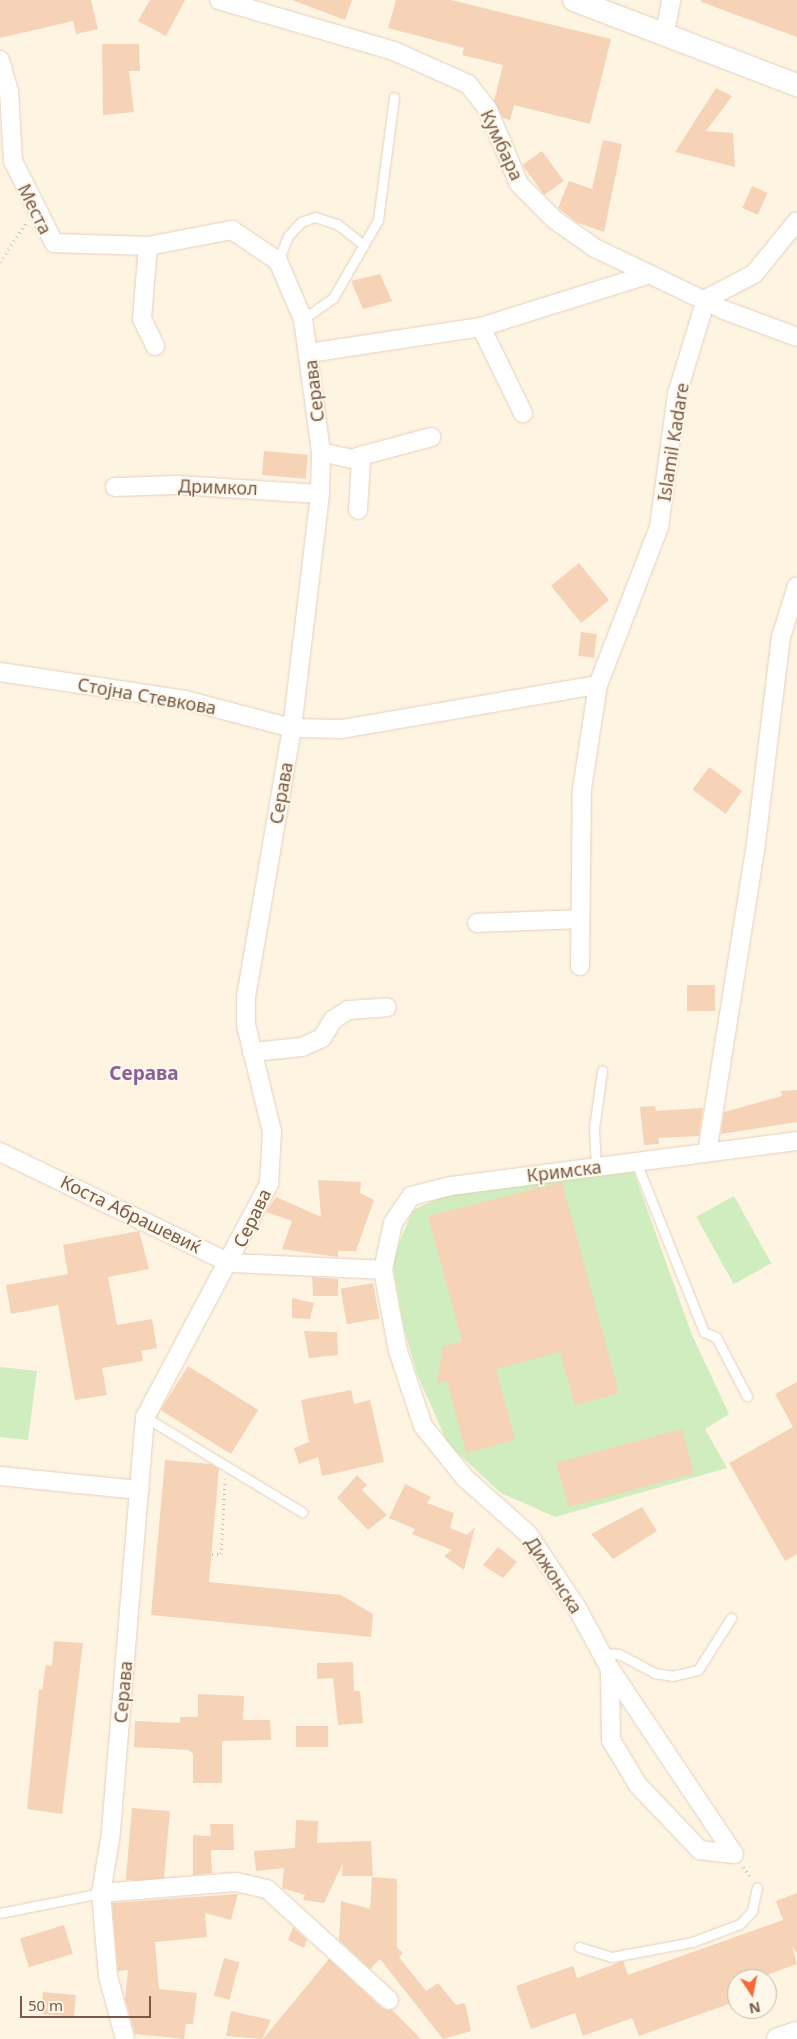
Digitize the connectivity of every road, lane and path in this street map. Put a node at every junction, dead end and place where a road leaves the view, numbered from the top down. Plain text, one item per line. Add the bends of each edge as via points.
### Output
1 (219, 0) edge
2 (574, 0) edge
3 (610, 0) edge
4 (671, 0) edge
5 (658, 29) junction
6 (0, 60) edge
7 (797, 85) edge
8 (394, 96) dead end
9 (35, 210) junction
10 (797, 221) edge
11 (364, 245) junction
12 (148, 246) junction
13 (278, 261) junction
14 (0, 262) edge
15 (650, 274) junction
16 (706, 299) junction
17 (303, 318) junction
18 (481, 326) junction
19 (797, 337) edge
20 (155, 346) dead end
21 (309, 353) junction
22 (523, 413) dead end
23 (431, 437) dead end
24 (321, 452) junction
25 (357, 457) junction
26 (115, 487) dead end
27 (320, 494) junction
28 (358, 510) dead end
29 (797, 586) edge
30 (0, 672) edge
31 (598, 685) junction
32 (292, 728) junction
33 (580, 919) junction
34 (477, 924) dead end
35 (580, 966) dead end
36 (387, 1007) dead end
37 (252, 1052) junction
38 (602, 1071) dead end
39 (797, 1141) edge
40 (0, 1152) edge
41 (707, 1153) junction
42 (636, 1162) junction
43 (596, 1167) junction
44 (230, 1263) junction
45 (384, 1270) junction
46 (747, 1396) dead end
47 (145, 1417) junction
48 (225, 1466) junction
49 (0, 1476) edge
50 (139, 1490) junction
51 (302, 1512) dead end
52 (212, 1554) dead end
53 (731, 1618) dead end
54 (600, 1653) junction
55 (610, 1669) junction
56 (734, 1854) junction
57 (757, 1888) joint
58 (101, 1893) junction
59 (0, 1913) edge
60 (579, 1947) dead end
61 (389, 2000) dead end
62 (797, 2033) edge
63 (125, 2039) edge
64 (778, 2039) edge

1 - 15 street, Кумбара via 394,51 468,84 488,110 519,184 555,220 595,248
2 - 5 street
3 - 5 street
4 - 5 street
5 - 7 street
6 - 9 street, Места via 9,91 13,161
8 - 11 lane via 378,220
9 - 12 street, Места via 54,243
9 - 14 path
10 - 16 street via 754,274
11 - 13 lane via 337,224 315,217 301,222 288,236
11 - 17 lane via 333,298
12 - 13 street, Места via 232,230
12 - 20 street via 142,320
13 - 17 street, Серава
15 - 16 street, Кумбара
15 - 18 street
16 - 19 street, Кумбара
16 - 31 street, Islamil Kadare via 678,394 659,527
17 - 21 street, Серава
18 - 21 street
18 - 22 street
21 - 24 street, Серава
23 - 25 street
24 - 25 street
24 - 27 street, Серава
25 - 28 street via 363,469
26 - 27 street, Дримкол via 177,485
27 - 32 street, Серава
29 - 41 street via 781,637 755,851
30 - 32 street, Стојна Стевкова via 186,700
31 - 32 street, Стојна Стевкова via 342,729
31 - 33 street, Islamil Kadare via 582,789
32 - 37 street, Серава via 246,996
33 - 34 street
33 - 35 street, Islamil Kadare
36 - 37 street via 348,1010 333,1020 322,1038 302,1047
37 - 44 street, Серава via 272,1132 269,1184
38 - 43 lane via 594,1128
39 - 41 street, Кримска
40 - 44 street, Коста Абрашевиќ
41 - 42 street, Кримска
42 - 43 street, Кримска
42 - 46 lane via 704,1332 716,1337
43 - 45 street, Кримска via 451,1186 411,1196 393,1223
44 - 45 street, Коста Абрашевиќ
44 - 47 street, Серава
45 - 54 street, Дижонска via 398,1351 423,1426 465,1478 528,1534 577,1608
47 - 48 lane
47 - 50 street, Серава
48 - 51 lane
48 - 52 path via 221,1554
49 - 50 street
50 - 58 street, Серава via 110,1839
53 - 54 lane via 698,1670 672,1676 654,1673 619,1654
54 - 55 street, Дижонска
55 - 56 street, Дижонска
55 - 56 street via 611,1740 638,1785 700,1850
56 - 57 path
57 - 60 lane via 752,1911 740,1924 692,1942 612,1957
58 - 59 lane
58 - 61 street via 236,1882 267,1889
58 - 63 street, Серава via 108,1976
62 - 64 street

